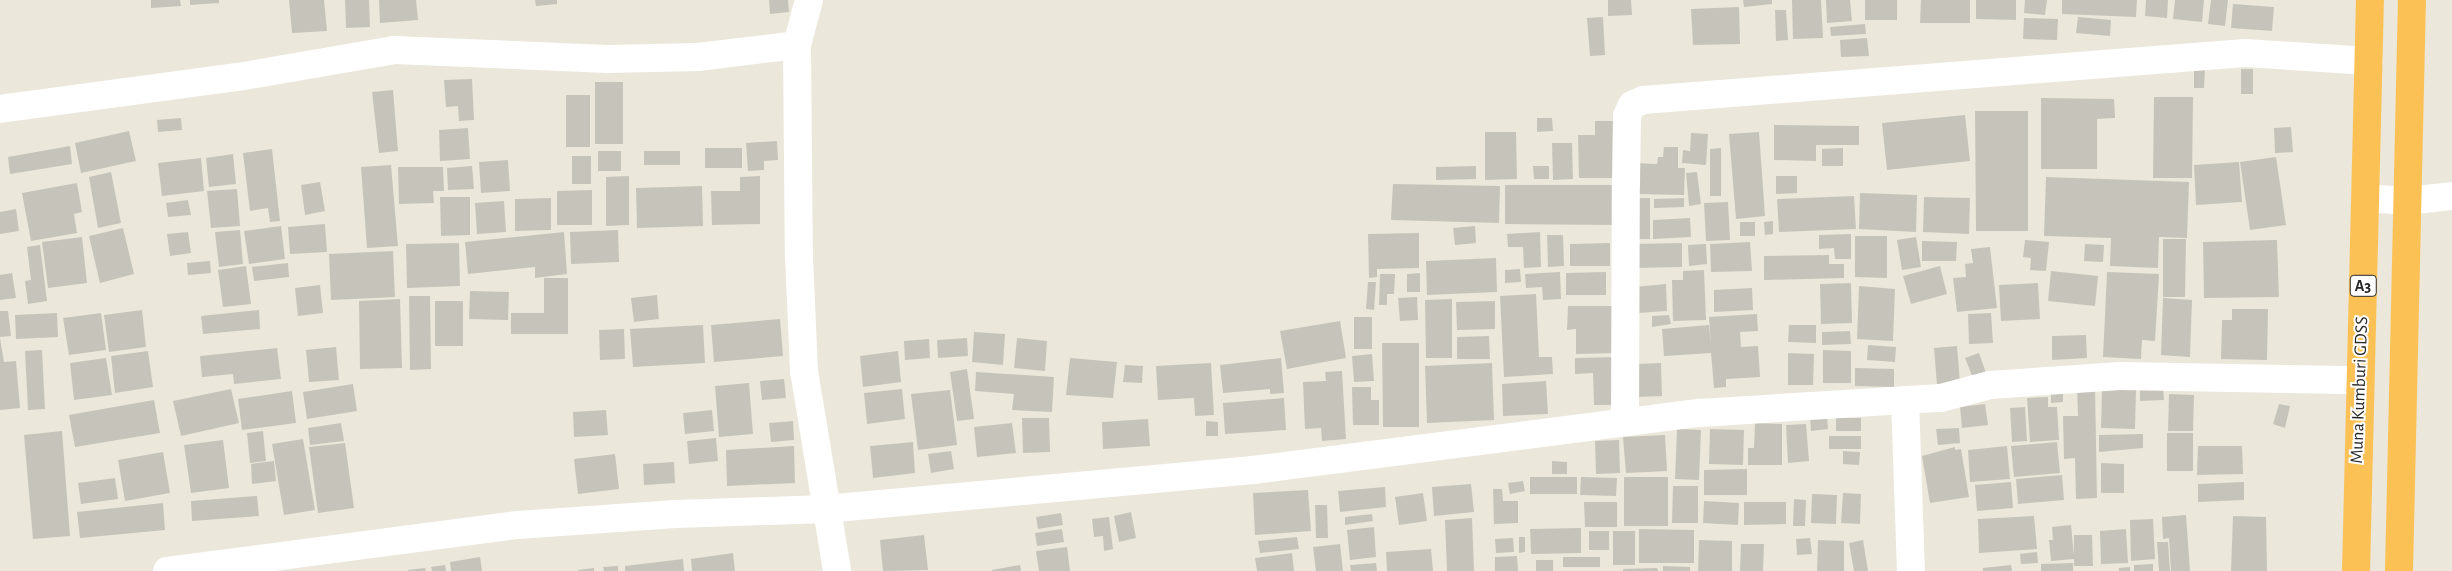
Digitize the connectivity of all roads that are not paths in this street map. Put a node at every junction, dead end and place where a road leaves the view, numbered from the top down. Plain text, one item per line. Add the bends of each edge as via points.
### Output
1 (809, 0) edge
2 (2370, 0) edge
3 (2412, 0) edge
4 (798, 45) junction
5 (2369, 61) junction
6 (0, 109) edge
7 (2452, 196) edge
8 (2366, 198) junction
9 (2407, 201) junction
10 (2360, 380) junction
11 (1905, 400) junction
12 (1625, 422) junction
13 (825, 509) junction
14 (168, 571) edge
15 (837, 571) edge
16 (1911, 571) edge
17 (2356, 571) edge
18 (2399, 571) edge

1 - 4 street
2 - 5 highway, Muna Kumburi GDSS / A3
3 - 9 highway
4 - 6 street via 698,58 607,60 394,50 238,77
4 - 13 street via 799,257 804,371
5 - 8 highway, Muna Kumburi GDSS / A3
5 - 12 street via 2245,53 1643,100 1632,105 1627,116 1626,155
7 - 9 street
8 - 9 street
8 - 10 highway, Muna Kumburi GDSS / A3
9 - 18 highway
10 - 11 street via 2120,376 1990,385 1941,398
10 - 17 highway, Muna Kumburi GDSS / A3
11 - 12 street via 1700,412
11 - 16 street
12 - 13 street via 1254,470
13 - 14 street via 676,514 518,525
13 - 15 street

